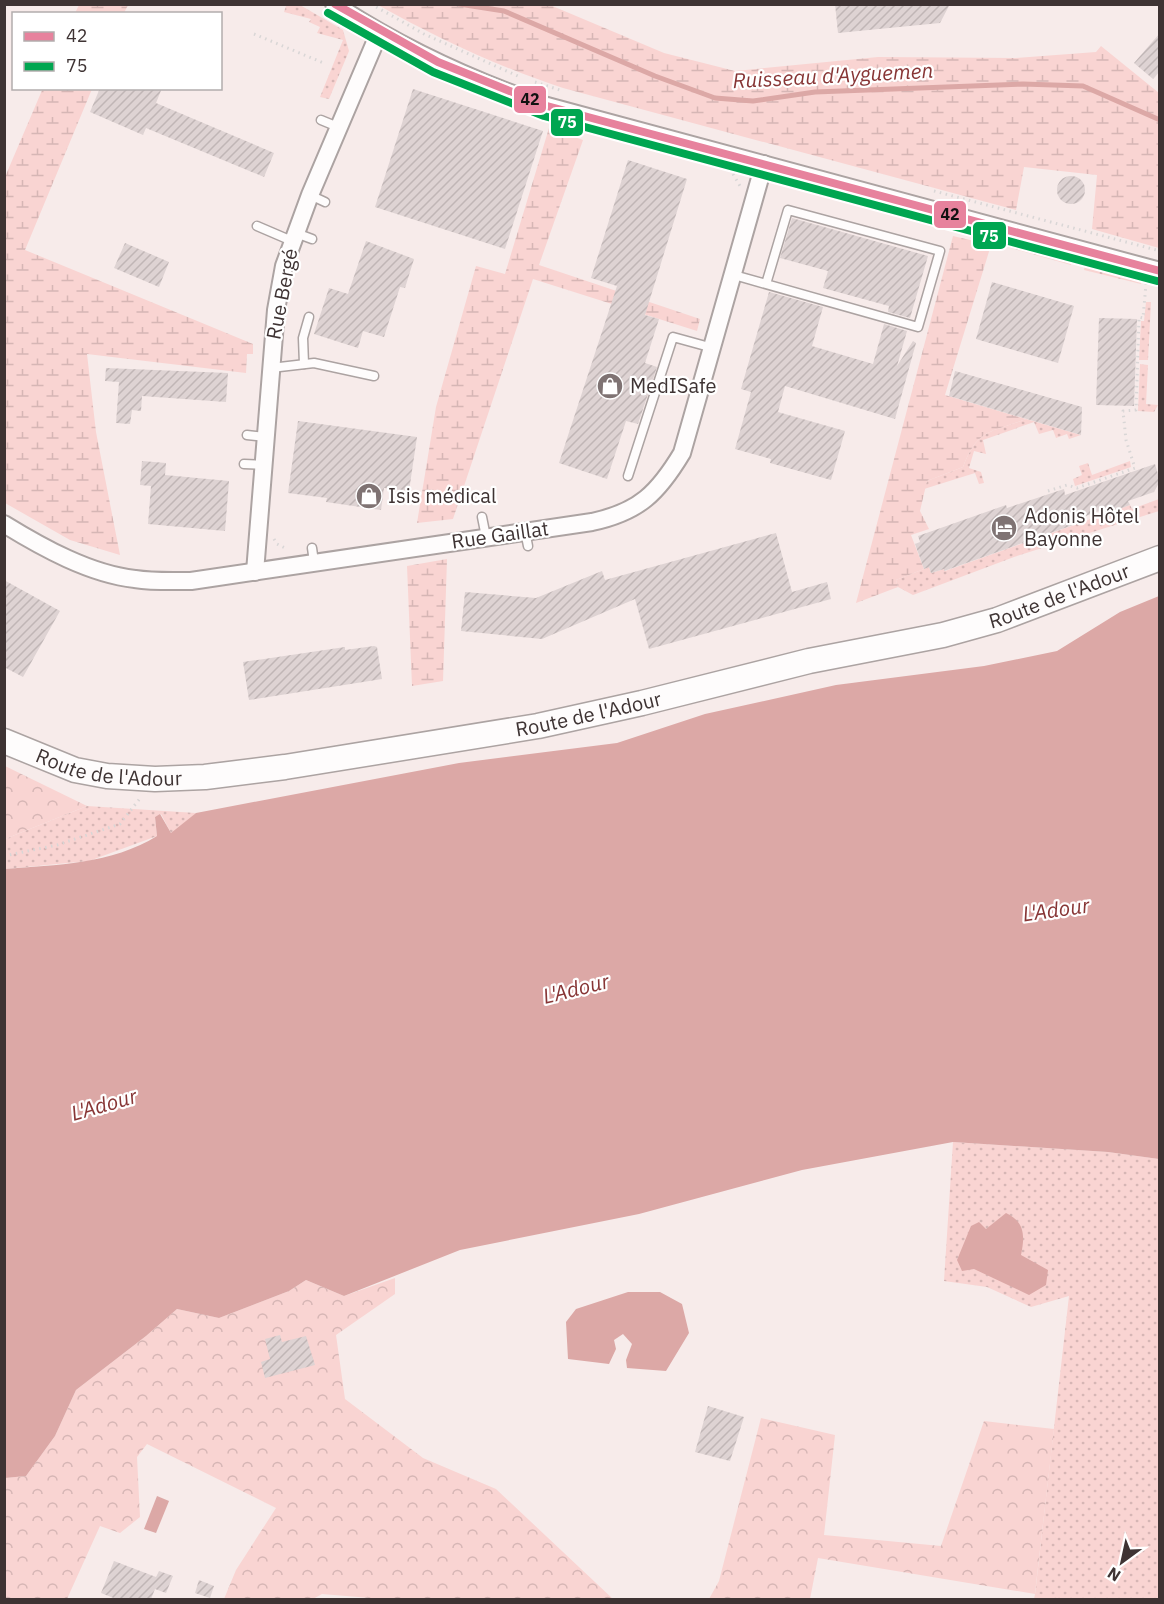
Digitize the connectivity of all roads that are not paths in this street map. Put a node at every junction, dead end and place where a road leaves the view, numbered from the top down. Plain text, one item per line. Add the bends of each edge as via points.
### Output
1 (334, 4) edge
2 (379, 33) junction
3 (321, 120) dead end
4 (338, 127) junction
5 (764, 164) junction
6 (257, 225) dead end
7 (293, 237) junction
8 (312, 239) dead end
9 (1154, 269) edge
10 (734, 275) junction
11 (766, 284) junction
12 (309, 317) dead end
13 (713, 348) junction
14 (304, 364) junction
15 (270, 368) junction
16 (374, 376) dead end
17 (247, 435) dead end
18 (265, 437) junction
19 (244, 464) dead end
20 (264, 465) junction
21 (628, 476) dead end
22 (482, 517) dead end
23 (4, 524) edge
24 (486, 537) junction
25 (1160, 558) edge
26 (255, 572) junction
27 (4, 741) edge

1 - 2 street
2 - 4 street, Rue Bergé
2 - 5 street via 492,88
3 - 4 lane
4 - 7 street, Rue Bergé via 317,199
5 - 9 street
5 - 10 street, Rue Gaillat
6 - 7 lane
7 - 8 lane
7 - 15 street, Rue Bergé via 276,310
10 - 11 lane
10 - 13 street, Rue Gaillat
11 - 11 lane via 788,210 940,251 918,327
12 - 14 lane via 303,338
13 - 21 lane via 673,337
13 - 24 street, Rue Gaillat via 682,453 651,495 610,518 527,539
14 - 15 lane
14 - 16 lane
15 - 18 street, Rue Bergé
17 - 18 lane
18 - 20 street, Rue Bergé
19 - 20 lane
20 - 26 street, Rue Bergé
22 - 24 lane
23 - 26 street, Rue Gaillat via 81,564 123,577 191,581
24 - 26 street, Rue Gaillat via 313,555
25 - 27 main road, Route de l'Adour via 997,620 943,635 809,661 538,726 296,765 205,777 107,776 75,770

